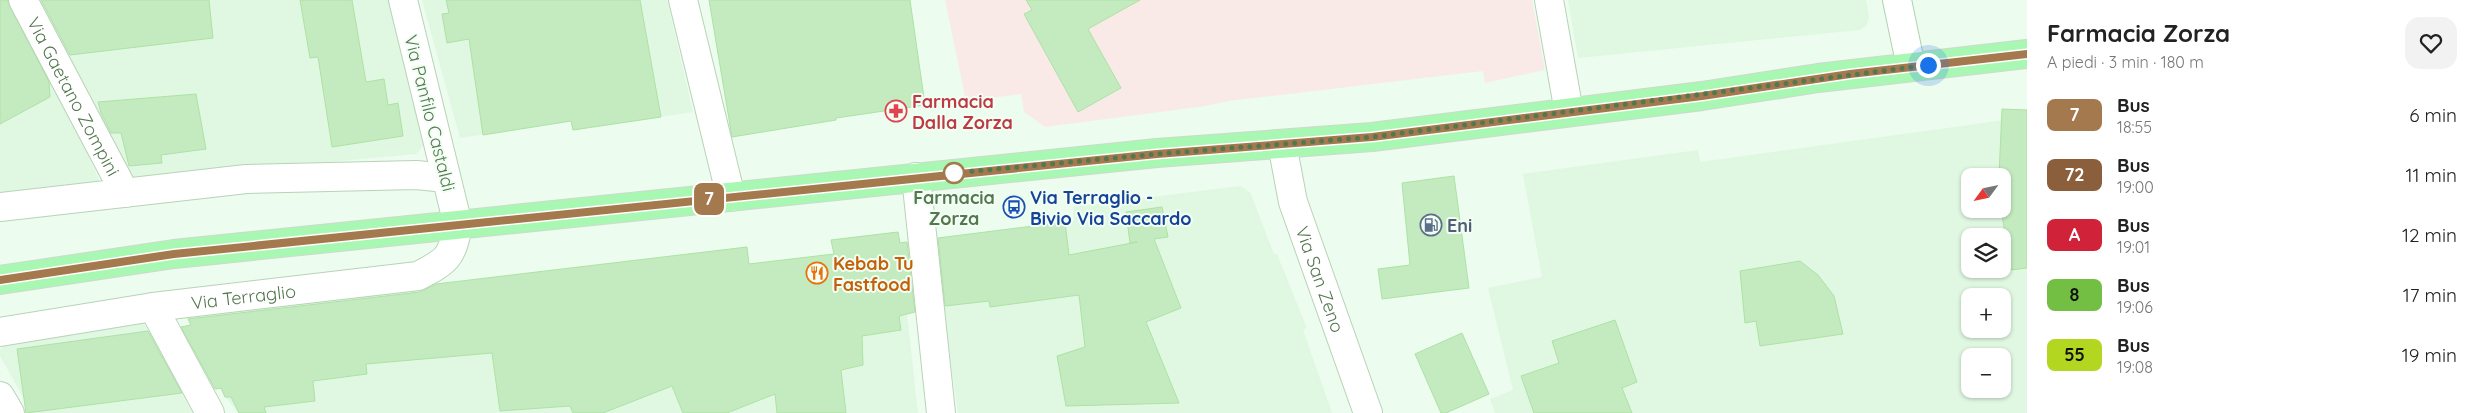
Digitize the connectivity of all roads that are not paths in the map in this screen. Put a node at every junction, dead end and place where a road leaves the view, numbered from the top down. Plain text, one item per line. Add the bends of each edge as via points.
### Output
1 (23, 0) edge
2 (402, 0) edge
3 (684, 0) edge
4 (1549, 0) edge
5 (1897, 0) edge
6 (2027, 54) edge
7 (1911, 67) junction
8 (1569, 112) junction
9 (1282, 144) junction
10 (916, 177) junction
11 (446, 178) junction
12 (125, 193) junction
13 (730, 197) junction
14 (0, 207) edge
15 (458, 226) junction
16 (0, 280) edge
17 (153, 307) junction
18 (0, 332) edge
19 (0, 396) edge
20 (10, 413) edge
21 (210, 413) edge
22 (942, 413) edge
23 (1368, 413) edge

1 - 12 street, Via Gaetano Zompini
2 - 11 street, Via Panfilo Castaldi
3 - 13 street
4 - 8 street
5 - 7 street
6 - 7 main road
7 - 8 main road
8 - 9 main road via 1372,137
9 - 10 main road
9 - 23 street, Via San Zeno via 1293,202
10 - 13 main road
10 - 22 street
11 - 12 street via 416,175 246,179
11 - 15 street, Via Panfilo Castaldi
12 - 14 street
13 - 15 main road
15 - 16 main road via 174,254
15 - 17 street, Via Terraglio via 453,249 439,266 418,276
17 - 18 street, Via Terraglio
17 - 21 street
19 - 20 street

